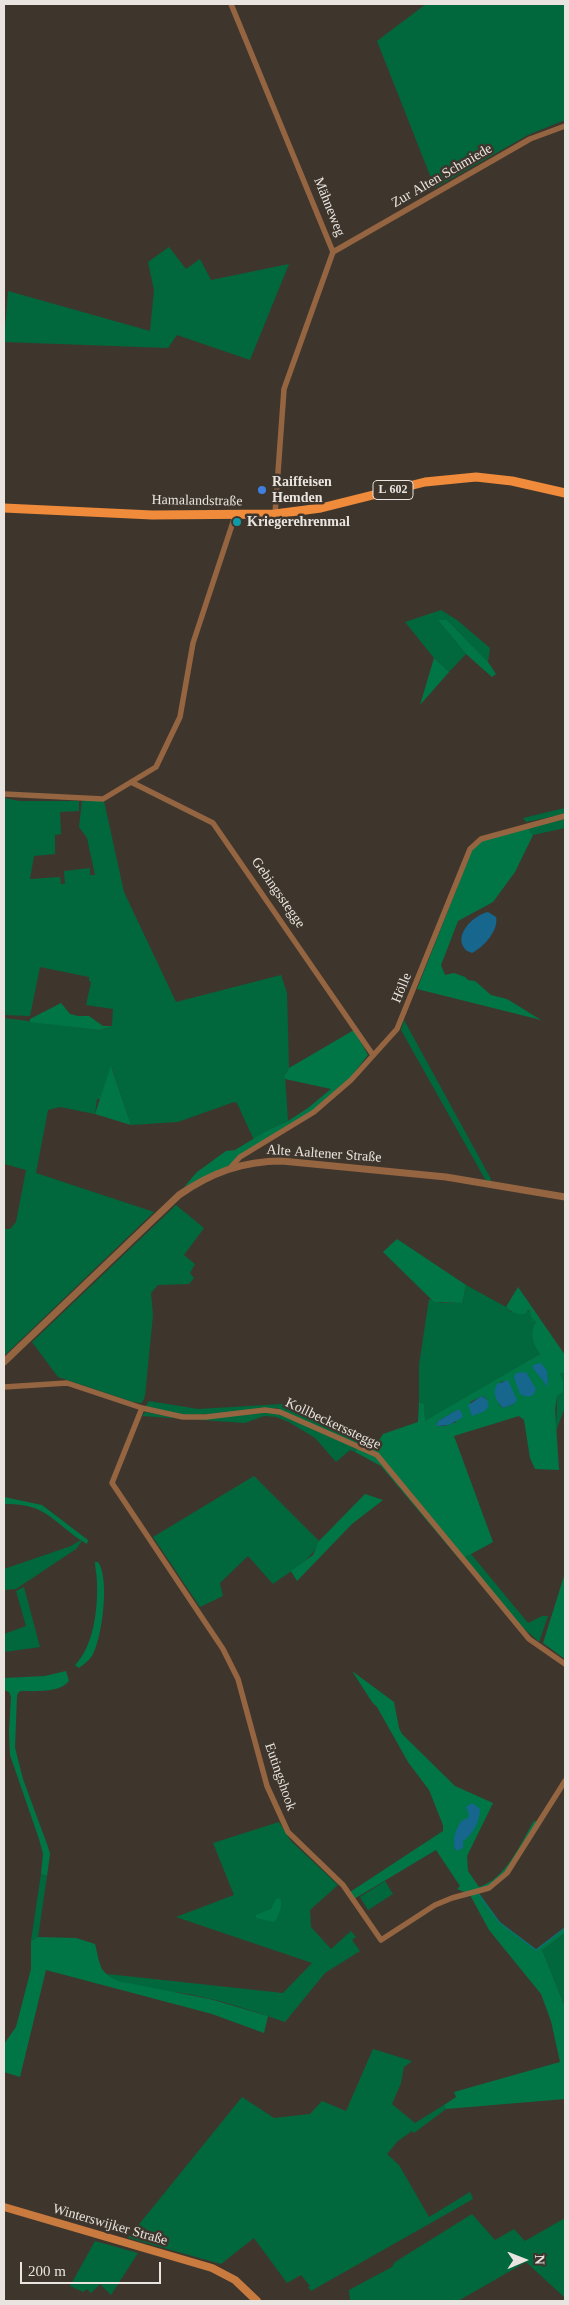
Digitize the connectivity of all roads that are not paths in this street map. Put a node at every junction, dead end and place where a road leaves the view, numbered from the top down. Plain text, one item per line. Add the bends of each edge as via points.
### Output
1 (231, 4) edge
2 (565, 126) edge
3 (333, 252) junction
4 (565, 492) edge
5 (4, 508) edge
6 (275, 514) junction
7 (235, 516) junction
8 (131, 782) junction
9 (4, 794) edge
10 (565, 816) edge
11 (374, 1055) junction
12 (231, 1166) junction
13 (565, 1197) edge
14 (4, 1362) edge
15 (4, 1388) edge
16 (142, 1408) junction
17 (565, 1664) edge
18 (565, 1781) edge
19 (4, 2207) edge
20 (258, 2301) edge

1 - 3 street, Mähneweg
2 - 3 street, Zur Alten Schmiede via 530,139
3 - 6 street, Mähneweg via 284,389
4 - 6 main road, Hamalandstraße / L 602 via 497,478 451,478 321,508
5 - 7 main road, Hamalandstraße / L 602
6 - 7 main road, Hamalandstraße / L 602
7 - 8 street via 193,643 180,717 156,767
8 - 9 street via 103,799
8 - 11 street, Gebingsstegge via 213,823
10 - 11 street, Hölle via 498,834 475,843 470,849 404,1016
11 - 12 street, Hölle via 314,1112 240,1157
12 - 13 street, Alte Aaltener Straße via 282,1161 446,1176
12 - 14 street, Alte Aaltener Straße via 179,1195
15 - 16 street, Kollbeckersstegge via 67,1383
16 - 17 street, Kollbeckersstegge via 206,1417 265,1410 280,1412 377,1455 529,1639
16 - 18 street, Eutingshook via 112,1483 223,1648 238,1679 267,1786 288,1832 343,1885 381,1940 435,1905 496,1884 507,1873
19 - 20 main road, Winterswijker Straße via 212,2268 234,2280

